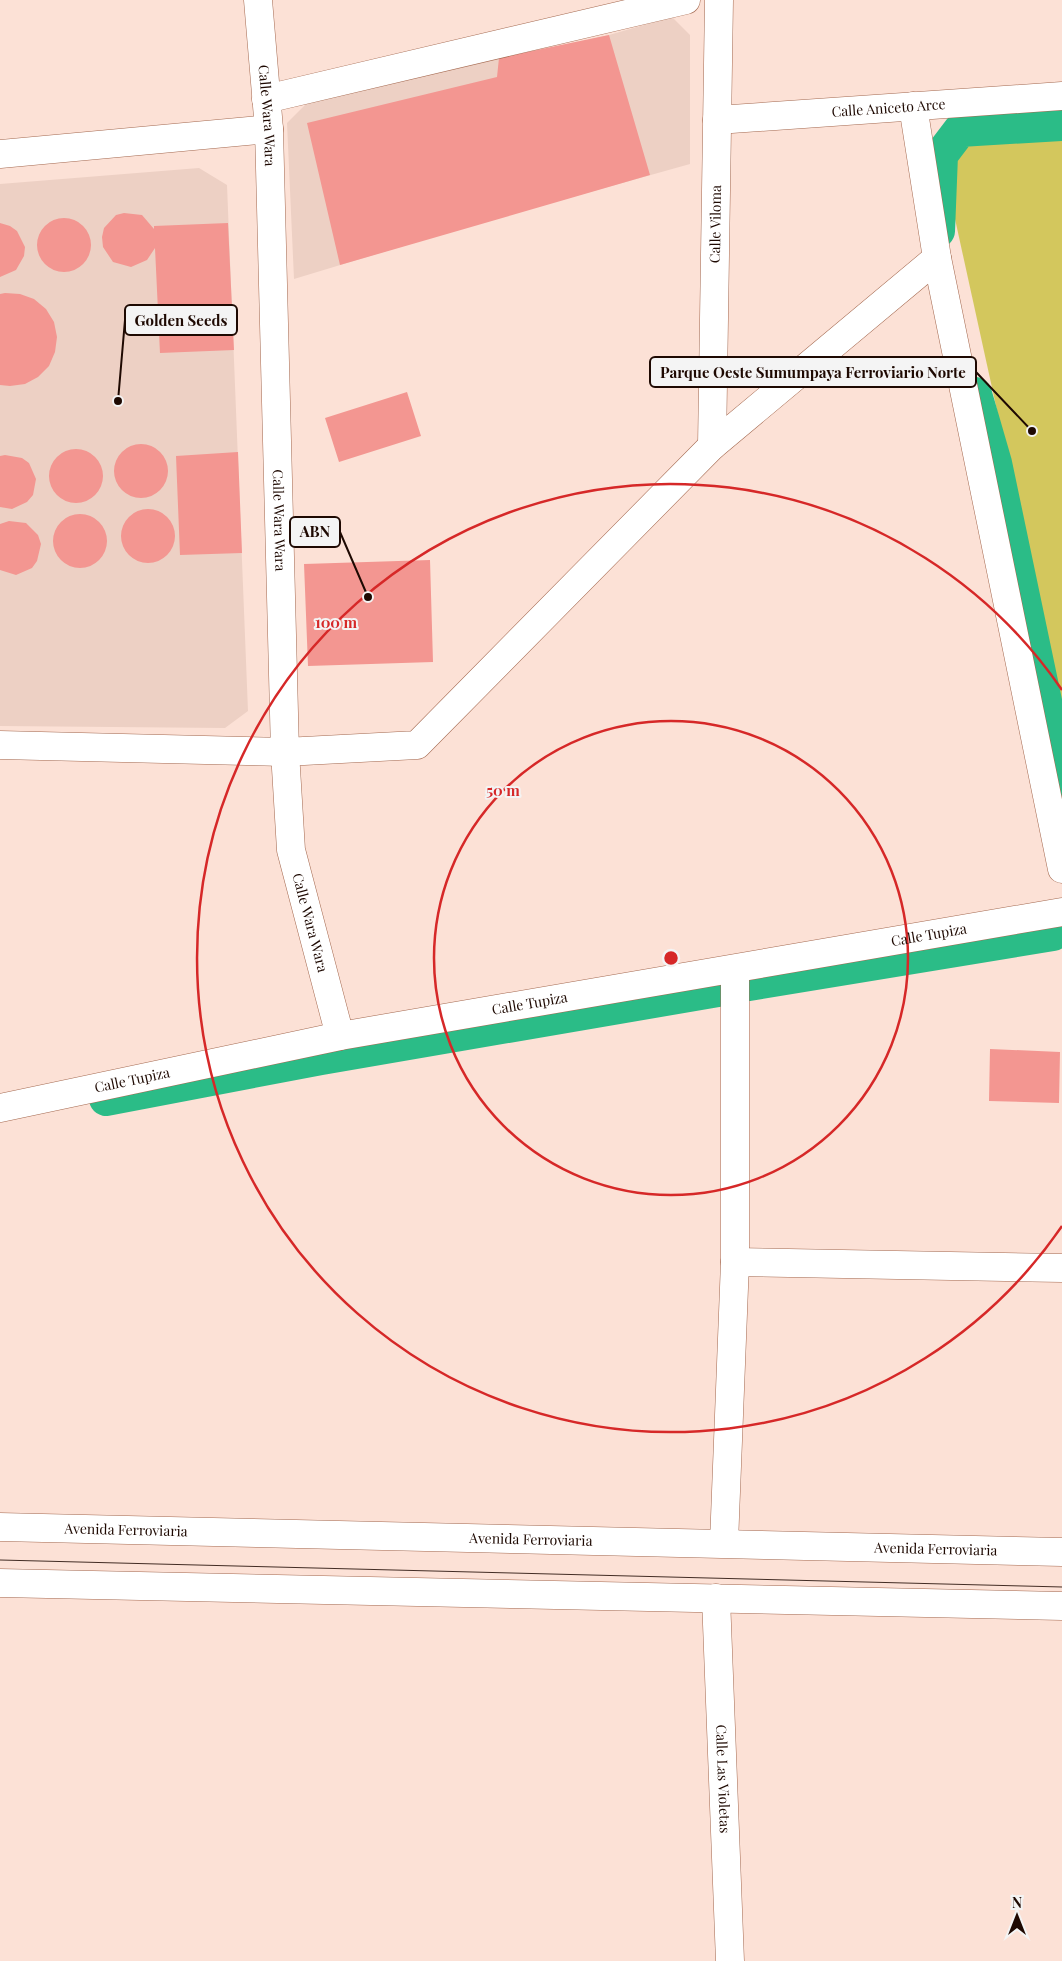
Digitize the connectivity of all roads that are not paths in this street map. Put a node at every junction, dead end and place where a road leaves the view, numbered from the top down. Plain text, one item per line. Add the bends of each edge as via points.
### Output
1 (258, 0) edge
2 (686, 0) edge
3 (719, 0) edge
4 (1062, 96) edge
5 (266, 99) junction
6 (913, 106) junction
7 (717, 120) junction
8 (269, 130) junction
9 (0, 154) edge
10 (937, 258) junction
11 (712, 446) junction
12 (0, 745) edge
13 (285, 752) junction
14 (1057, 832) edge
15 (1062, 869) edge
16 (1062, 912) edge
17 (735, 969) junction
18 (340, 1036) junction
19 (0, 1108) edge
20 (735, 1262) junction
21 (1062, 1268) edge
22 (0, 1527) edge
23 (724, 1543) junction
24 (1062, 1552) edge
25 (0, 1583) edge
26 (716, 1598) junction
27 (1062, 1606) edge
28 (730, 1961) edge

1 - 5 street, Calle Wara Wara
2 - 5 street
3 - 7 street, Calle Viloma
4 - 6 street, Calle Aniceto Arce
5 - 8 street, Calle Wara Wara
6 - 7 street, Calle Aniceto Arce
6 - 10 street
7 - 11 street, Calle Viloma
8 - 9 street
8 - 13 street, Calle Wara Wara
10 - 11 street
10 - 14 street
11 - 13 street via 417,745
12 - 13 street
13 - 18 street, Calle Wara Wara via 291,850
14 - 15 street
16 - 17 street, Calle Tupiza
17 - 18 street, Calle Tupiza
17 - 20 street
18 - 19 street, Calle Tupiza
20 - 21 street
20 - 23 street
22 - 23 street, Avenida Ferroviaria
23 - 24 street, Avenida Ferroviaria
25 - 26 street
26 - 27 street
26 - 28 street, Calle Las Violetas

